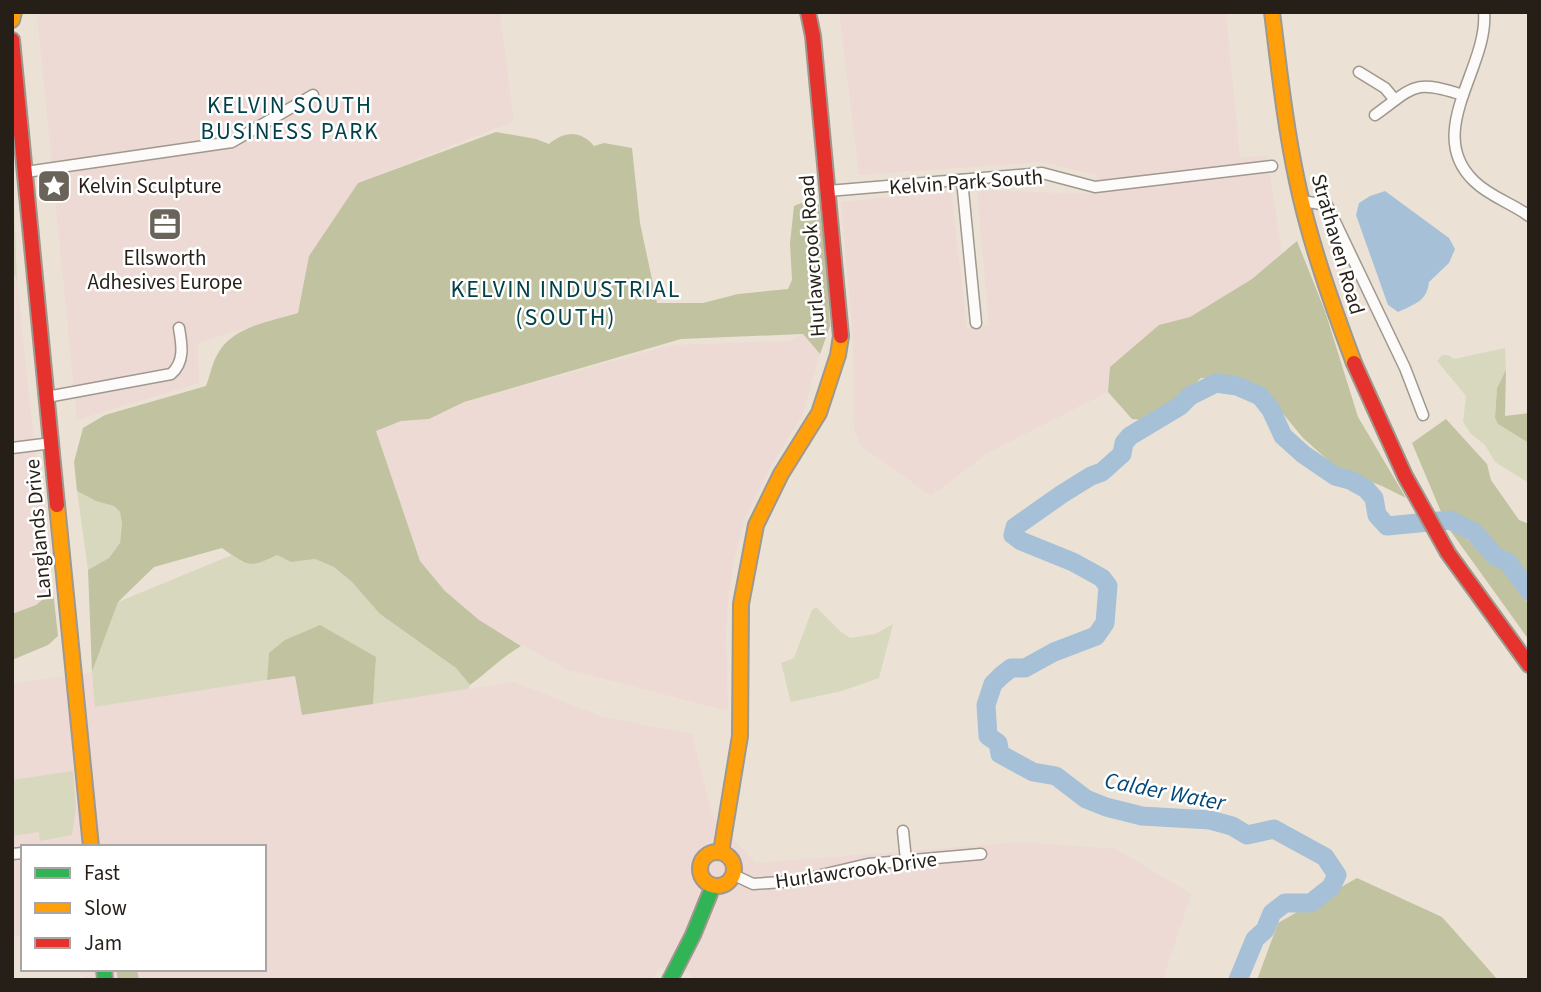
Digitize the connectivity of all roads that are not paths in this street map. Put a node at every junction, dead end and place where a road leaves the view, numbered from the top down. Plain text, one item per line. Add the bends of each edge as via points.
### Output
1 (14, 12) edge
2 (808, 12) edge
3 (1272, 12) edge
4 (1484, 12) edge
5 (12, 20) edge
6 (12, 40) edge
7 (1359, 72) dead end
8 (313, 95) dead end
9 (1464, 95) junction
10 (1395, 100) junction
11 (1375, 116) dead end
12 (1272, 166) dead end
13 (26, 172) junction
14 (962, 180) junction
15 (828, 191) junction
16 (1302, 201) junction
17 (1529, 216) edge
18 (976, 323) dead end
19 (179, 328) dead end
20 (47, 397) junction
21 (1423, 415) dead end
22 (52, 443) junction
23 (12, 448) edge
24 (1529, 665) edge
25 (904, 831) dead end
26 (88, 845) edge
27 (721, 852) junction
28 (981, 854) dead end
29 (906, 860) junction
30 (734, 875) junction
31 (713, 886) junction
32 (670, 980) edge

1 - 5 street
2 - 15 street, Hurlawcrook Road
3 - 16 street, Strathaven Road via 1285,117
4 - 9 street via 1482,38
6 - 13 street, Langlands Drive
7 - 10 street via 1381,84
8 - 13 street via 232,142
9 - 10 street via 1426,85
9 - 17 street via 1454,126 1466,172 1489,193
10 - 11 street
12 - 14 street, Kelvin Park South via 1095,187 1042,173
13 - 20 street, Langlands Drive
14 - 15 street, Kelvin Park South
14 - 18 street
15 - 27 street, Hurlawcrook Road via 841,333 838,355 819,413 756,525 740,614 740,736
16 - 21 street via 1327,205
16 - 24 street, Strathaven Road via 1344,338 1405,476 1448,553
19 - 20 street via 181,359 170,374
20 - 22 street, Langlands Drive
22 - 23 street
22 - 26 street, Langlands Drive
25 - 29 street
27 - 30 street via 734,863
27 - 31 street via 705,856 700,866 704,881
28 - 29 street, Hurlawcrook Drive
29 - 30 street, Hurlawcrook Drive via 796,881 753,884
30 - 31 street via 728,883
31 - 32 street

